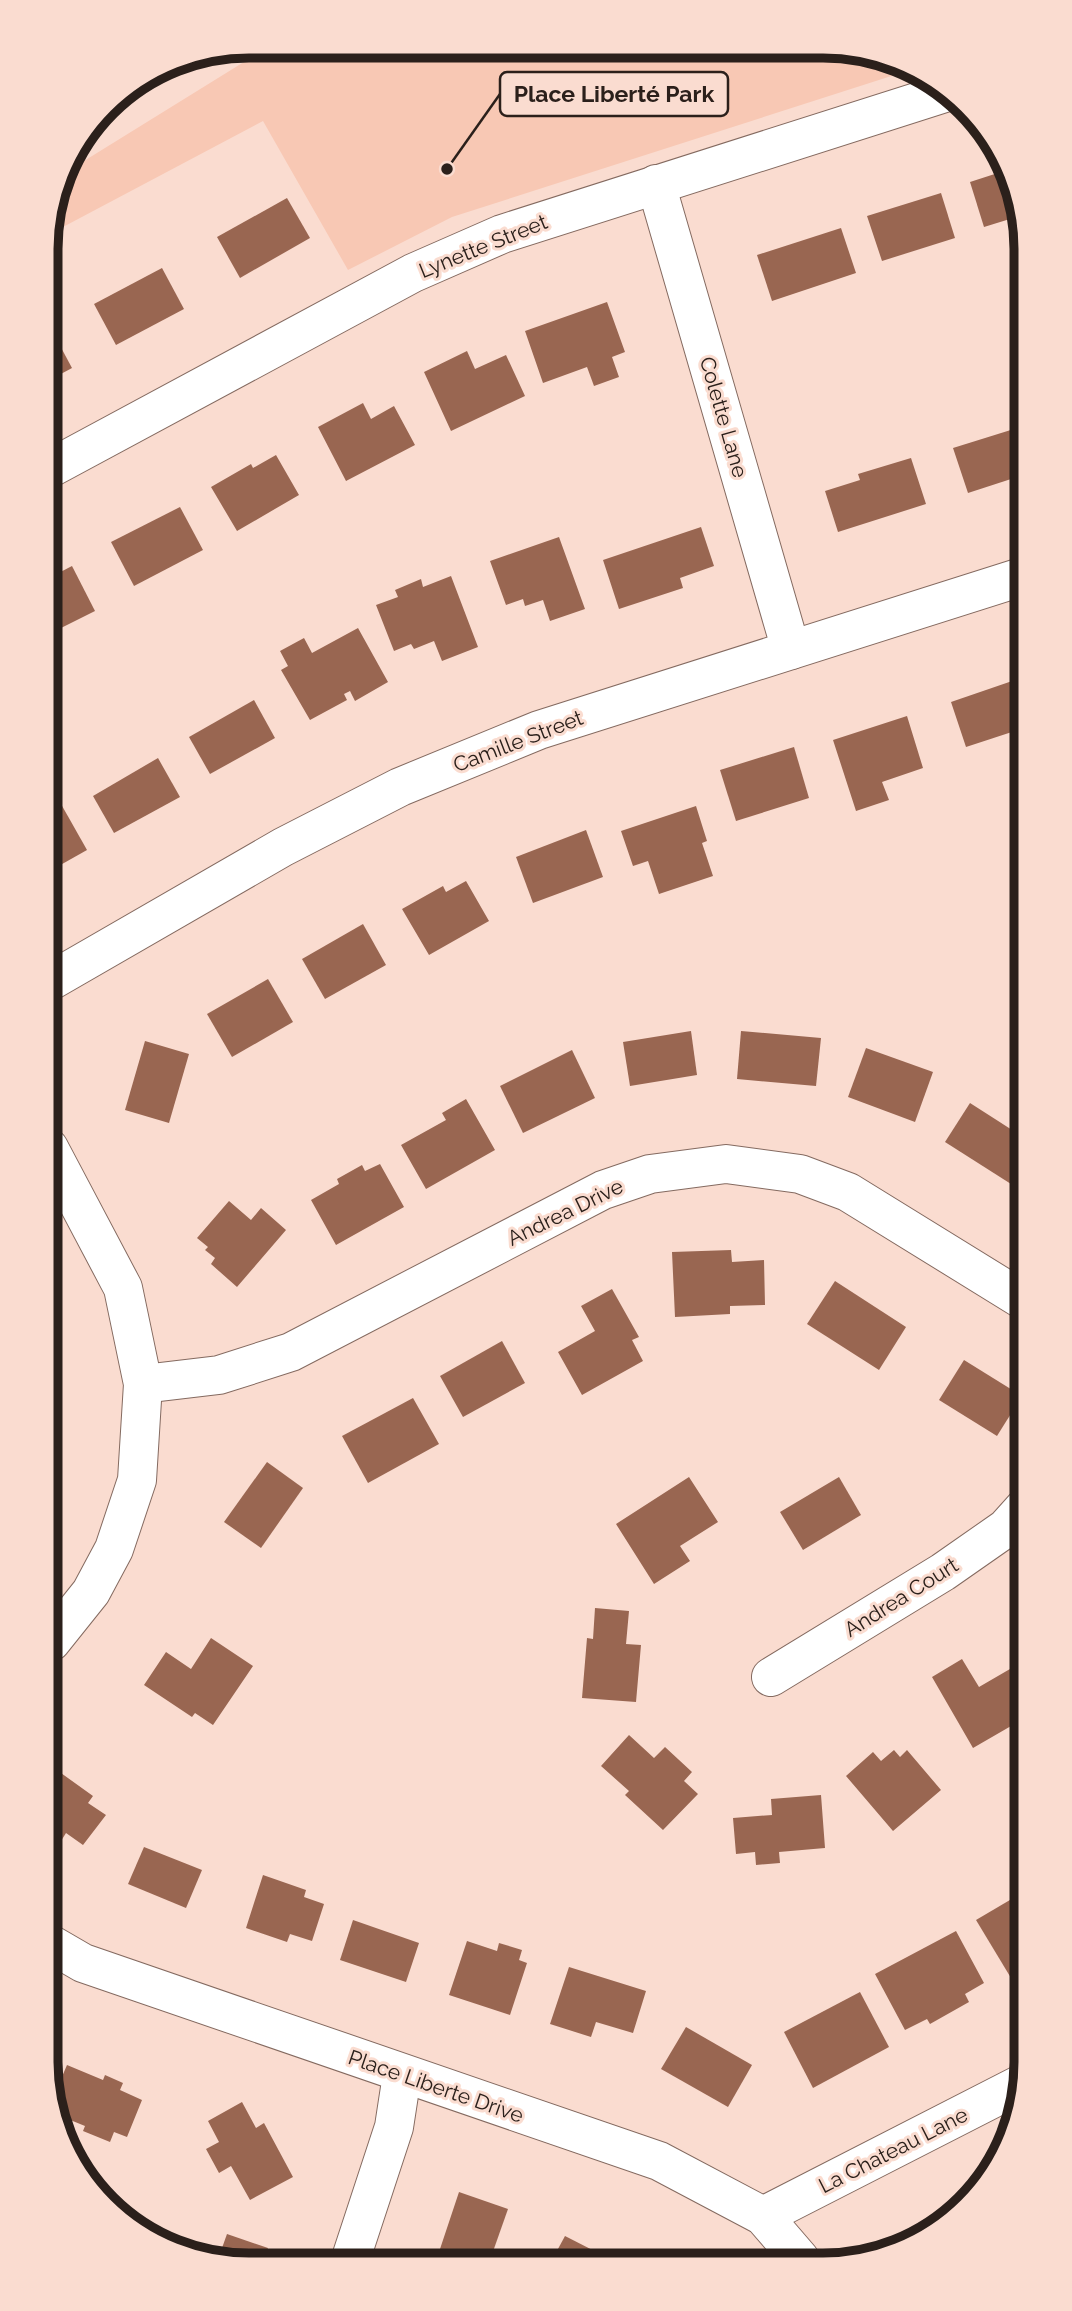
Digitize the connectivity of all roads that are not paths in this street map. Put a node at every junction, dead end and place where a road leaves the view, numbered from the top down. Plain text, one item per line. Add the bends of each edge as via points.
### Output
1 (936, 96) edge
2 (656, 184) junction
3 (58, 464) edge
4 (1014, 579) edge
5 (791, 650) junction
6 (58, 977) edge
7 (58, 1164) edge
8 (1014, 1294) edge
9 (143, 1384) junction
10 (1014, 1519) edge
11 (58, 1633) edge
12 (771, 1677) dead end
13 (58, 1948) edge
14 (402, 2075) junction
15 (1012, 2088) edge
16 (763, 2216) junction
17 (353, 2253) edge
18 (795, 2253) edge

1 - 2 street, Lynette Street
2 - 3 street, Lynette Street via 502,234 413,273
2 - 5 street, Colette Lane
4 - 5 street, Camille Street
5 - 6 street, Camille Street via 540,730 400,787 283,847
7 - 9 street via 123,1288
8 - 9 street, Andrea Drive via 848,1192 800,1174 726,1164 650,1174 603,1190 291,1352 219,1375
9 - 11 street via 137,1480 114,1549 92,1592
10 - 12 street, Andrea Court via 943,1572
13 - 14 street, Place Liberte Drive via 83,1963
14 - 16 street, Place Liberte Drive via 659,2161
14 - 17 street via 394,2127
15 - 16 street, La Chateau Lane
16 - 18 street, Place Liberte Drive

